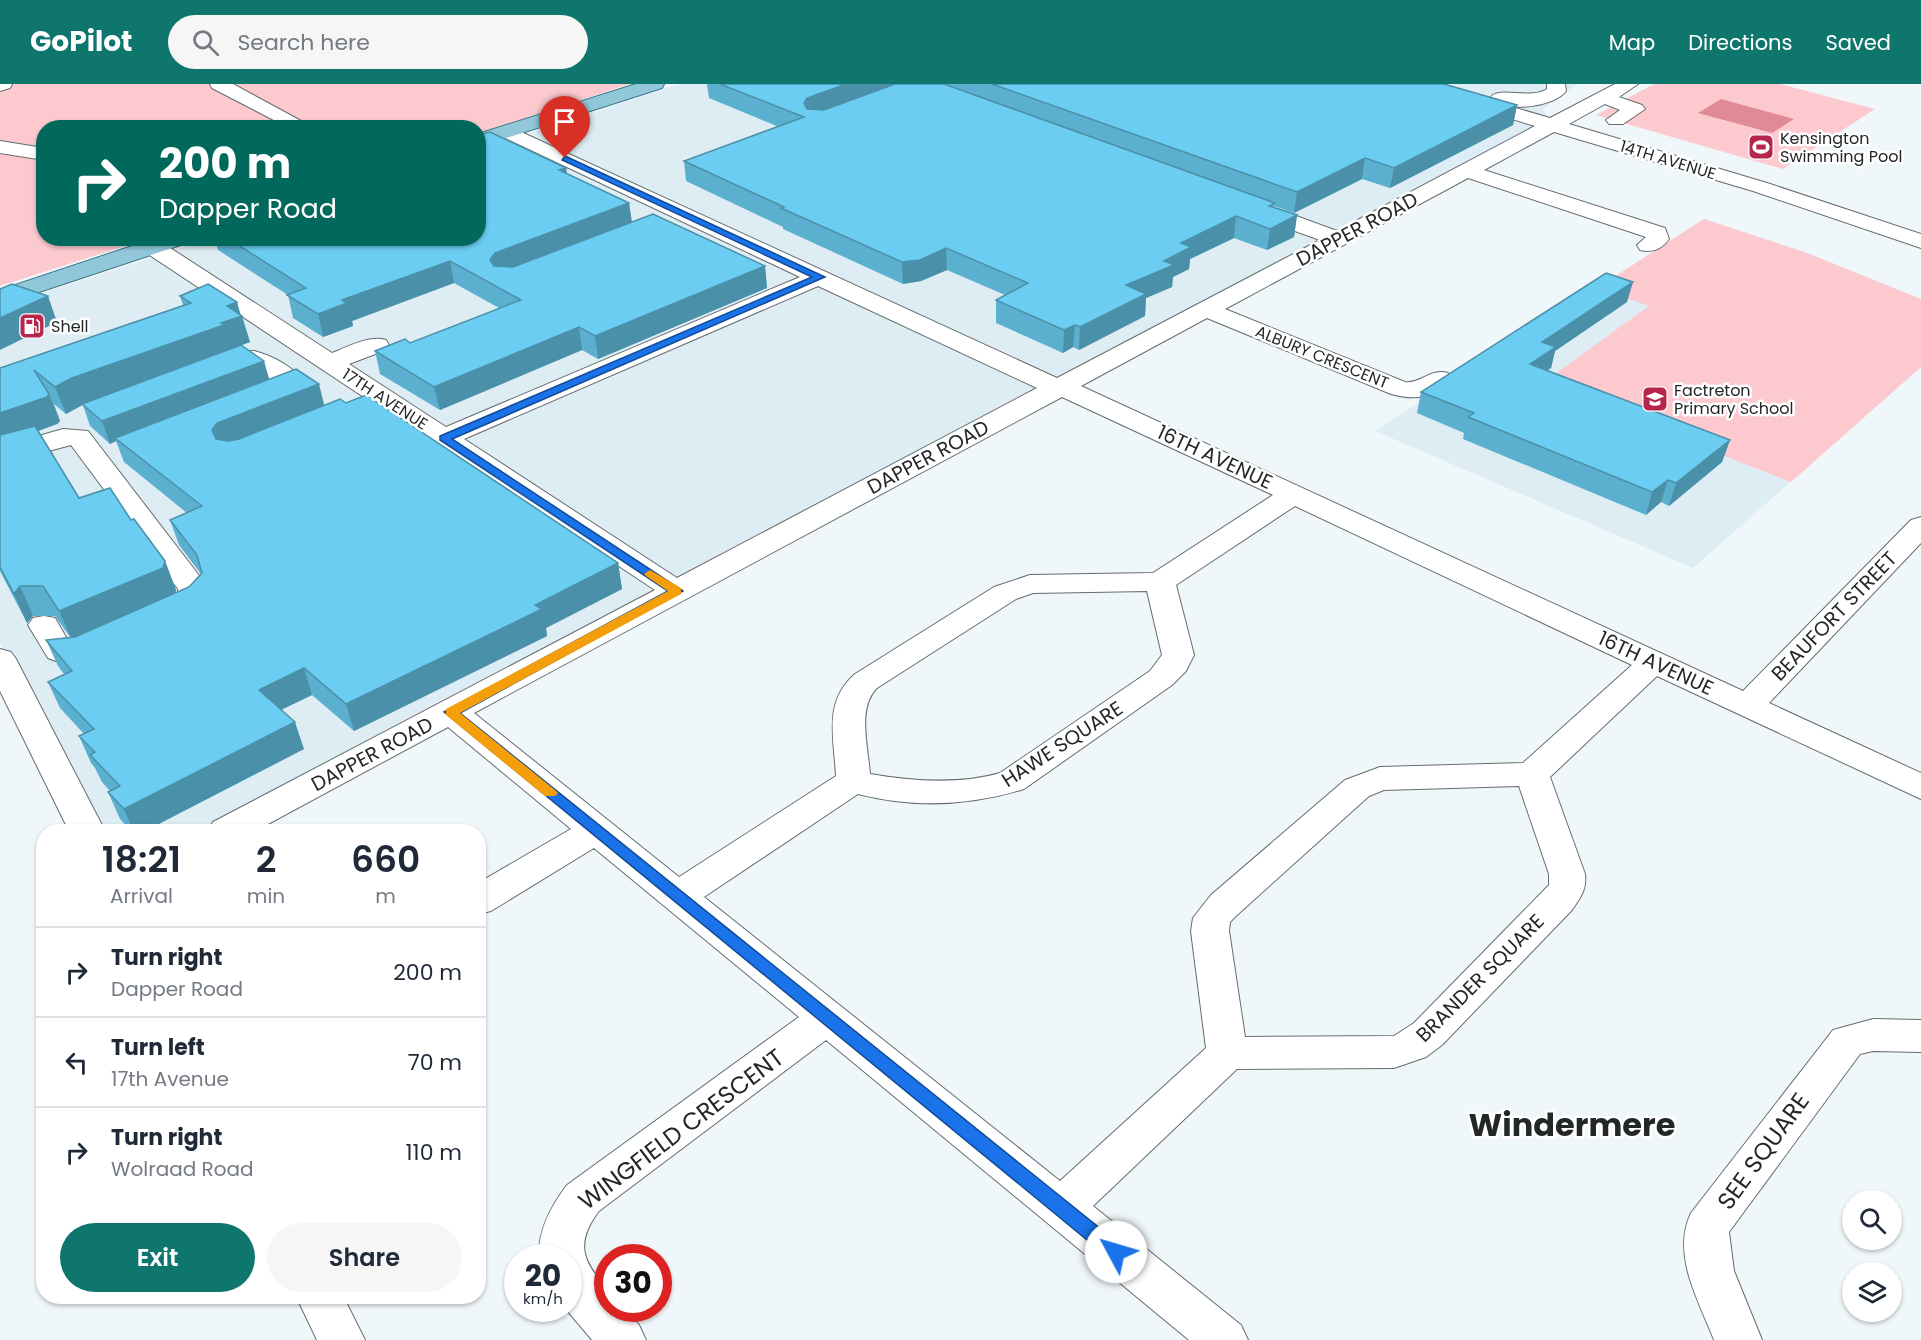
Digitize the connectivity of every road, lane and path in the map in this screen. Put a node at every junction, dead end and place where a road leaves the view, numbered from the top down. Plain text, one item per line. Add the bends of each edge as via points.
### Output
1 (219, 84) edge
2 (655, 84) edge
3 (1414, 84) edge
4 (1456, 84) edge
5 (1556, 84) edge
6 (1629, 84) edge
7 (1605, 98) junction
8 (289, 120) edge
9 (1616, 120) dead end
10 (1552, 125) junction
11 (508, 132) junction
12 (486, 139) edge
13 (0, 147) edge
14 (36, 153) edge
15 (1467, 171) junction
16 (1239, 203) edge
17 (686, 214) junction
18 (652, 227) edge
19 (1339, 239) junction
20 (1921, 241) edge
21 (1648, 245) dead end
22 (156, 246) edge
23 (153, 247) junction
24 (820, 277) junction
25 (0, 298) edge
26 (1205, 309) junction
27 (376, 345) dead end
28 (333, 365) junction
29 (196, 374) edge
30 (1439, 378) edge
31 (1059, 387) junction
32 (381, 397) junction
33 (350, 410) edge
34 (86, 415) edge
35 (63, 437) junction
36 (444, 438) junction
37 (0, 456) edge
38 (1294, 494) junction
39 (1921, 526) edge
40 (1161, 582) junction
41 (677, 591) junction
42 (44, 625) dead end
43 (0, 658) edge
44 (1654, 662) junction
45 (1747, 706) junction
46 (451, 712) junction
47 (1532, 774) junction
48 (853, 781) junction
49 (1921, 787) edge
50 (83, 824) edge
51 (239, 824) edge
52 (596, 830) junction
53 (486, 896) edge
54 (678, 896) junction
55 (827, 1018) junction
56 (1921, 1036) edge
57 (1227, 1053) junction
58 (1061, 1208) junction
59 (560, 1244) edge
60 (582, 1295) edge
61 (323, 1304) edge
62 (341, 1340) edge
63 (622, 1340) edge
64 (1224, 1340) edge
65 (1738, 1340) edge

1 - 8 street
2 - 11 main road
3 - 10 street, 14TH AVENUE
4 - 5 street via 1522,100 1553,94
6 - 7 street, DAPPER ROAD
7 - 9 street via 1635,109
7 - 10 street, DAPPER ROAD
10 - 15 street, DAPPER ROAD
10 - 20 street, 14TH AVENUE
11 - 12 main road
11 - 17 street, 16TH AVENUE
13 - 14 street
15 - 19 street, DAPPER ROAD
15 - 21 street via 1651,230 1659,236
16 - 19 street
17 - 18 street
17 - 24 street, 16TH AVENUE
19 - 26 street, DAPPER ROAD
22 - 23 main road
23 - 25 main road
23 - 28 street, 17TH AVENUE via 214,299
24 - 31 street, 16TH AVENUE via 1035,380
24 - 36 street
26 - 30 street, ALBURY CRESCENT via 1400,389 1418,391
26 - 31 street, DAPPER ROAD
27 - 28 street
28 - 29 street via 283,389 254,356
28 - 32 street, 17TH AVENUE
31 - 38 street, 16TH AVENUE
31 - 41 street, DAPPER ROAD
32 - 33 street
32 - 36 street, 17TH AVENUE
34 - 35 street
35 - 37 street
35 - 42 street via 79,437 108,457 193,588 194,597 186,605 74,654 55,649
36 - 41 street, 17TH AVENUE
38 - 40 street
38 - 44 street, 16TH AVENUE
39 - 45 street, BEAUFORT STREET
40 - 48 street via 1030,584 1005,593 866,681 854,692 849,707
40 - 48 street, HAWE SQUARE via 1178,655 1175,664 1161,678 1012,781 994,789 975,791 877,789
41 - 46 street, DAPPER ROAD
43 - 50 street
44 - 45 street, 16TH AVENUE
44 - 47 street
45 - 49 street, 16TH AVENUE
46 - 51 street, DAPPER ROAD
46 - 52 street
47 - 57 street via 1380,779 1357,788 1224,905 1212,918 1210,931
47 - 57 street, BRANDER SQUARE via 1568,886 1559,900 1428,1034 1412,1046 1394,1052
48 - 54 street
52 - 53 street
52 - 54 street
54 - 55 street
55 - 58 street
55 - 59 street, WINGFIELD CRESCENT via 583,1198 569,1217
56 - 65 street, SEE SQUARE via 1873,1035 1847,1041 1707,1227 1707,1265
57 - 58 street
58 - 64 street
60 - 63 street
61 - 62 street

